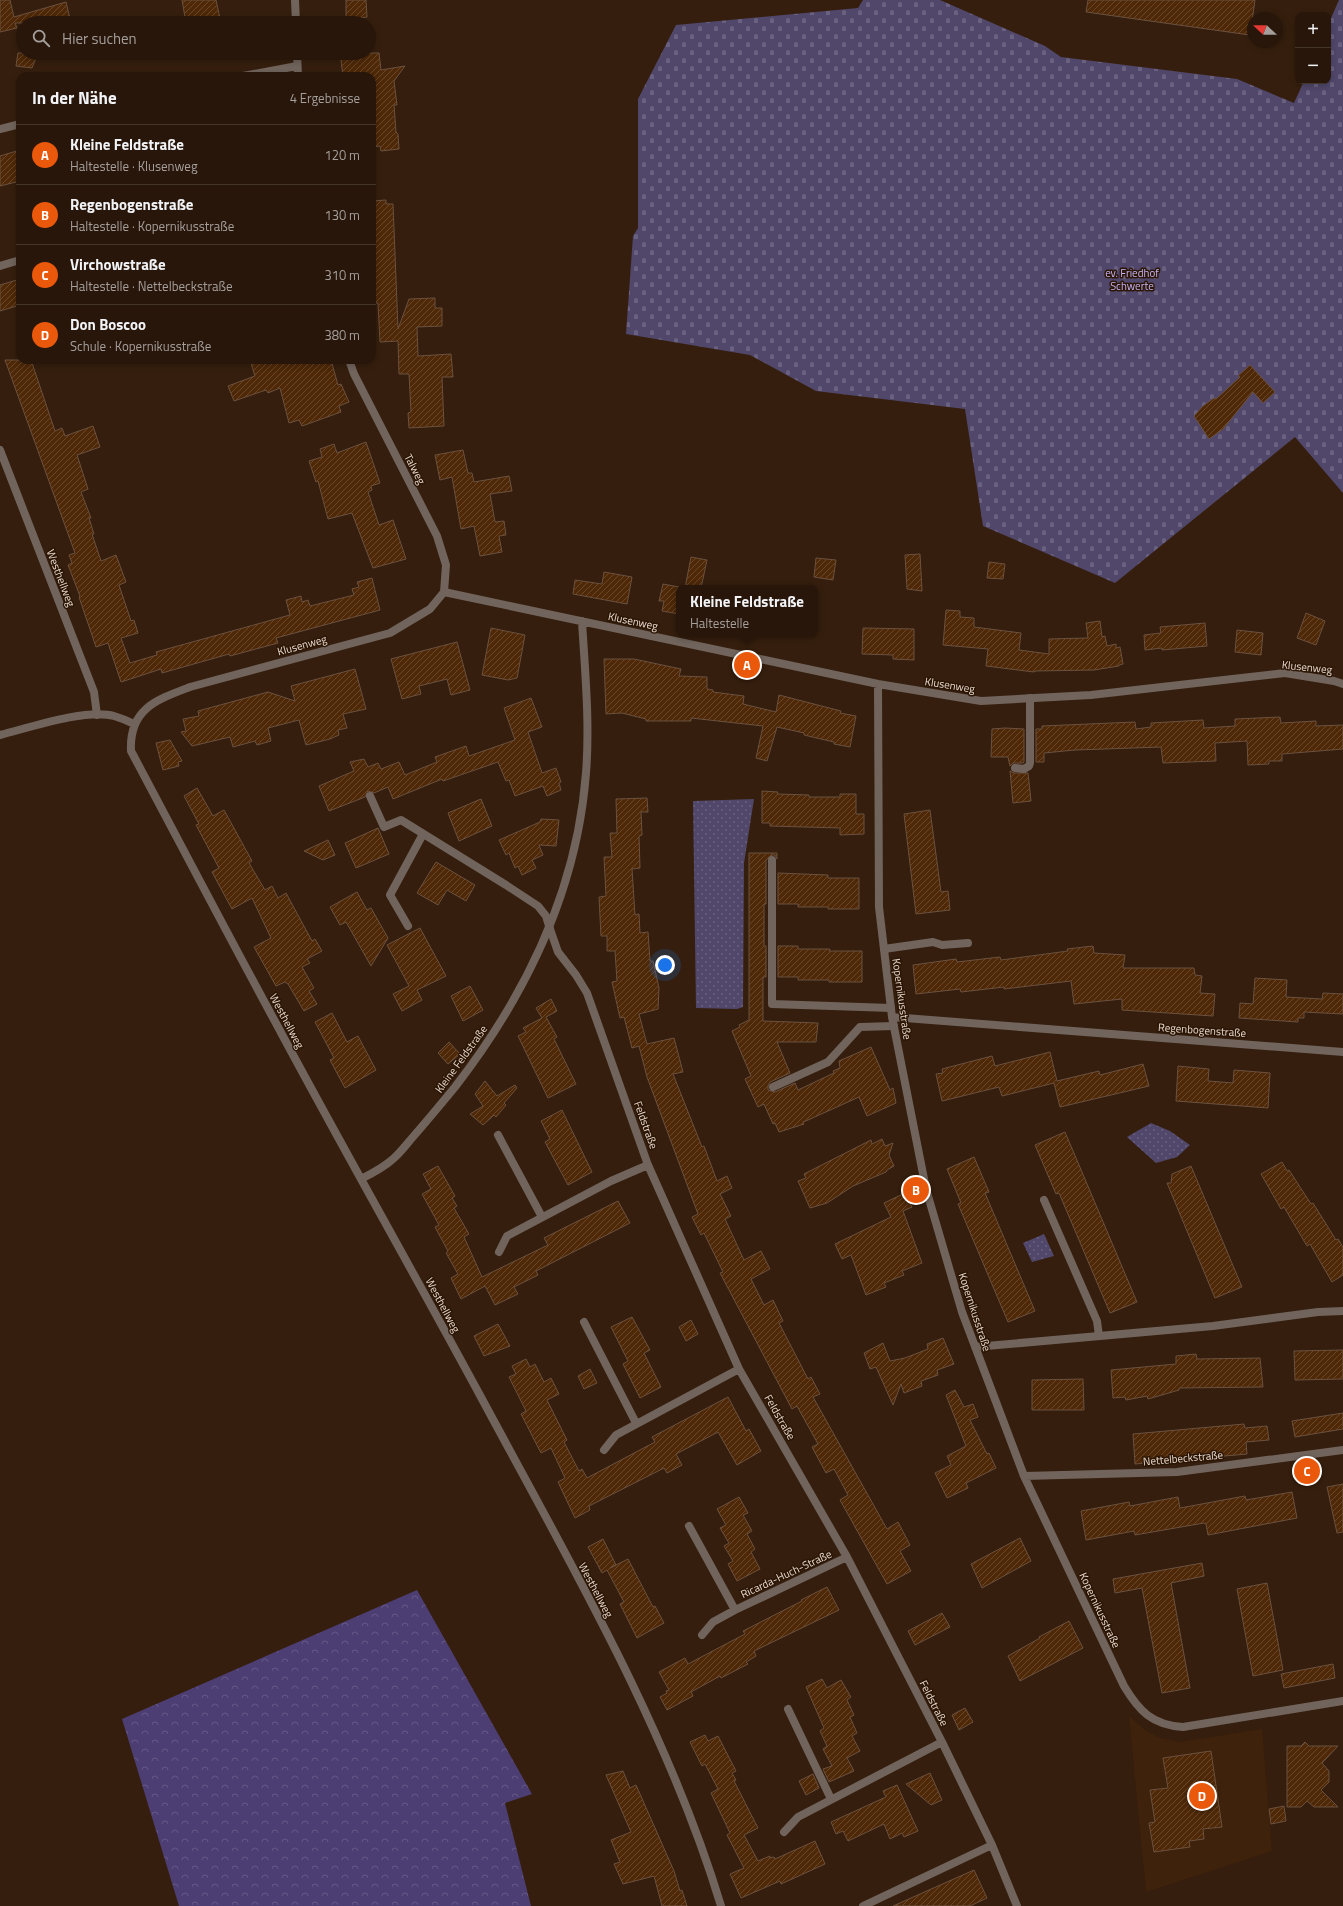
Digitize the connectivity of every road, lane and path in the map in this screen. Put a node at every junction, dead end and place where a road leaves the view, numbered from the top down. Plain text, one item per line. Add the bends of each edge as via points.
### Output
1 (295, 0) edge
2 (296, 16) edge
3 (297, 60) edge
4 (297, 66) junction
5 (265, 72) edge
6 (298, 72) edge
7 (16, 125) edge
8 (0, 129) edge
9 (16, 261) edge
10 (0, 266) edge
11 (350, 364) edge
12 (0, 450) edge
13 (444, 592) junction
14 (582, 621) junction
15 (878, 684) junction
16 (1343, 684) edge
17 (1030, 698) junction
18 (97, 714) junction
19 (134, 724) junction
20 (0, 735) edge
21 (1015, 768) dead end
22 (370, 796) dead end
23 (423, 834) junction
24 (772, 860) dead end
25 (408, 926) dead end
26 (550, 929) junction
27 (968, 943) dead end
28 (884, 949) junction
29 (891, 1008) junction
30 (893, 1022) junction
31 (1343, 1052) edge
32 (773, 1087) dead end
33 (498, 1135) dead end
34 (648, 1164) junction
35 (361, 1179) junction
36 (1044, 1200) dead end
37 (542, 1217) junction
38 (499, 1252) dead end
39 (1343, 1311) edge
40 (584, 1322) dead end
41 (1099, 1336) junction
42 (975, 1347) junction
43 (740, 1368) junction
44 (636, 1423) junction
45 (604, 1450) dead end
46 (1343, 1450) edge
47 (1024, 1476) junction
48 (689, 1526) dead end
49 (846, 1557) junction
50 (735, 1610) junction
51 (702, 1635) dead end
52 (1343, 1701) edge
53 (788, 1709) dead end
54 (942, 1742) junction
55 (831, 1799) junction
56 (784, 1832) dead end
57 (992, 1845) junction
58 (721, 1906) edge
59 (863, 1906) edge
60 (1017, 1906) edge

1 - 2 street
3 - 4 street
4 - 5 street
4 - 6 street
7 - 8 street
9 - 10 street
11 - 13 street, Talweg via 436,536 446,565
12 - 18 street, Westhellweg via 94,692
13 - 14 street, Klusenweg
13 - 19 street, Klusenweg via 430,609 390,632 190,687 149,706 140,713
14 - 15 street, Klusenweg
14 - 26 street, Kleine Feldstraße via 588,716 586,773 580,825 567,878
15 - 17 street, Klusenweg via 981,701
15 - 28 street, Kopernikusstraße via 879,907
16 - 17 street, Klusenweg via 1334,680 1285,673 1091,695
17 - 21 street via 1030,763 1024,769
18 - 19 street via 113,715
18 - 20 street
19 - 35 street, Westhellweg via 130,736 131,751
22 - 23 street via 384,827 401,820
23 - 25 street via 390,895
23 - 26 street via 538,906 546,916
24 - 29 street via 772,1004
26 - 34 street, Feldstraße via 558,952 587,993
26 - 35 street, Kleine Feldstraße via 499,1025 464,1075 394,1158
27 - 28 street via 942,945 933,942
28 - 29 street, Kopernikusstraße
29 - 30 street, Kopernikusstraße
30 - 31 street, Regenbogenstraße
30 - 32 street, Regenbogenstraße via 860,1027 828,1062
30 - 42 street, Kopernikusstraße via 926,1189 962,1312
33 - 37 street
34 - 37 street
34 - 43 street, Feldstraße
35 - 58 street, Westhellweg via 511,1452 623,1666 668,1764 708,1863
36 - 41 street via 1097,1321
37 - 38 street via 507,1236
39 - 41 street
40 - 44 street
41 - 42 street
42 - 47 street, Kopernikusstraße
43 - 44 street
43 - 49 street, Feldstraße
44 - 45 street via 616,1435
46 - 47 street, Nettelbeckstraße via 1177,1472
47 - 52 street, Kopernikusstraße via 1124,1686 1143,1712 1156,1722 1183,1727
48 - 50 street, Ricarda-Huch-Straße
49 - 50 street, Ricarda-Huch-Straße
49 - 54 street, Feldstraße
50 - 51 street, Ricarda-Huch-Straße via 713,1622
53 - 55 street
54 - 55 street
54 - 57 street, Feldstraße
55 - 56 street via 798,1816
57 - 59 street
57 - 60 street, Feldstraße

